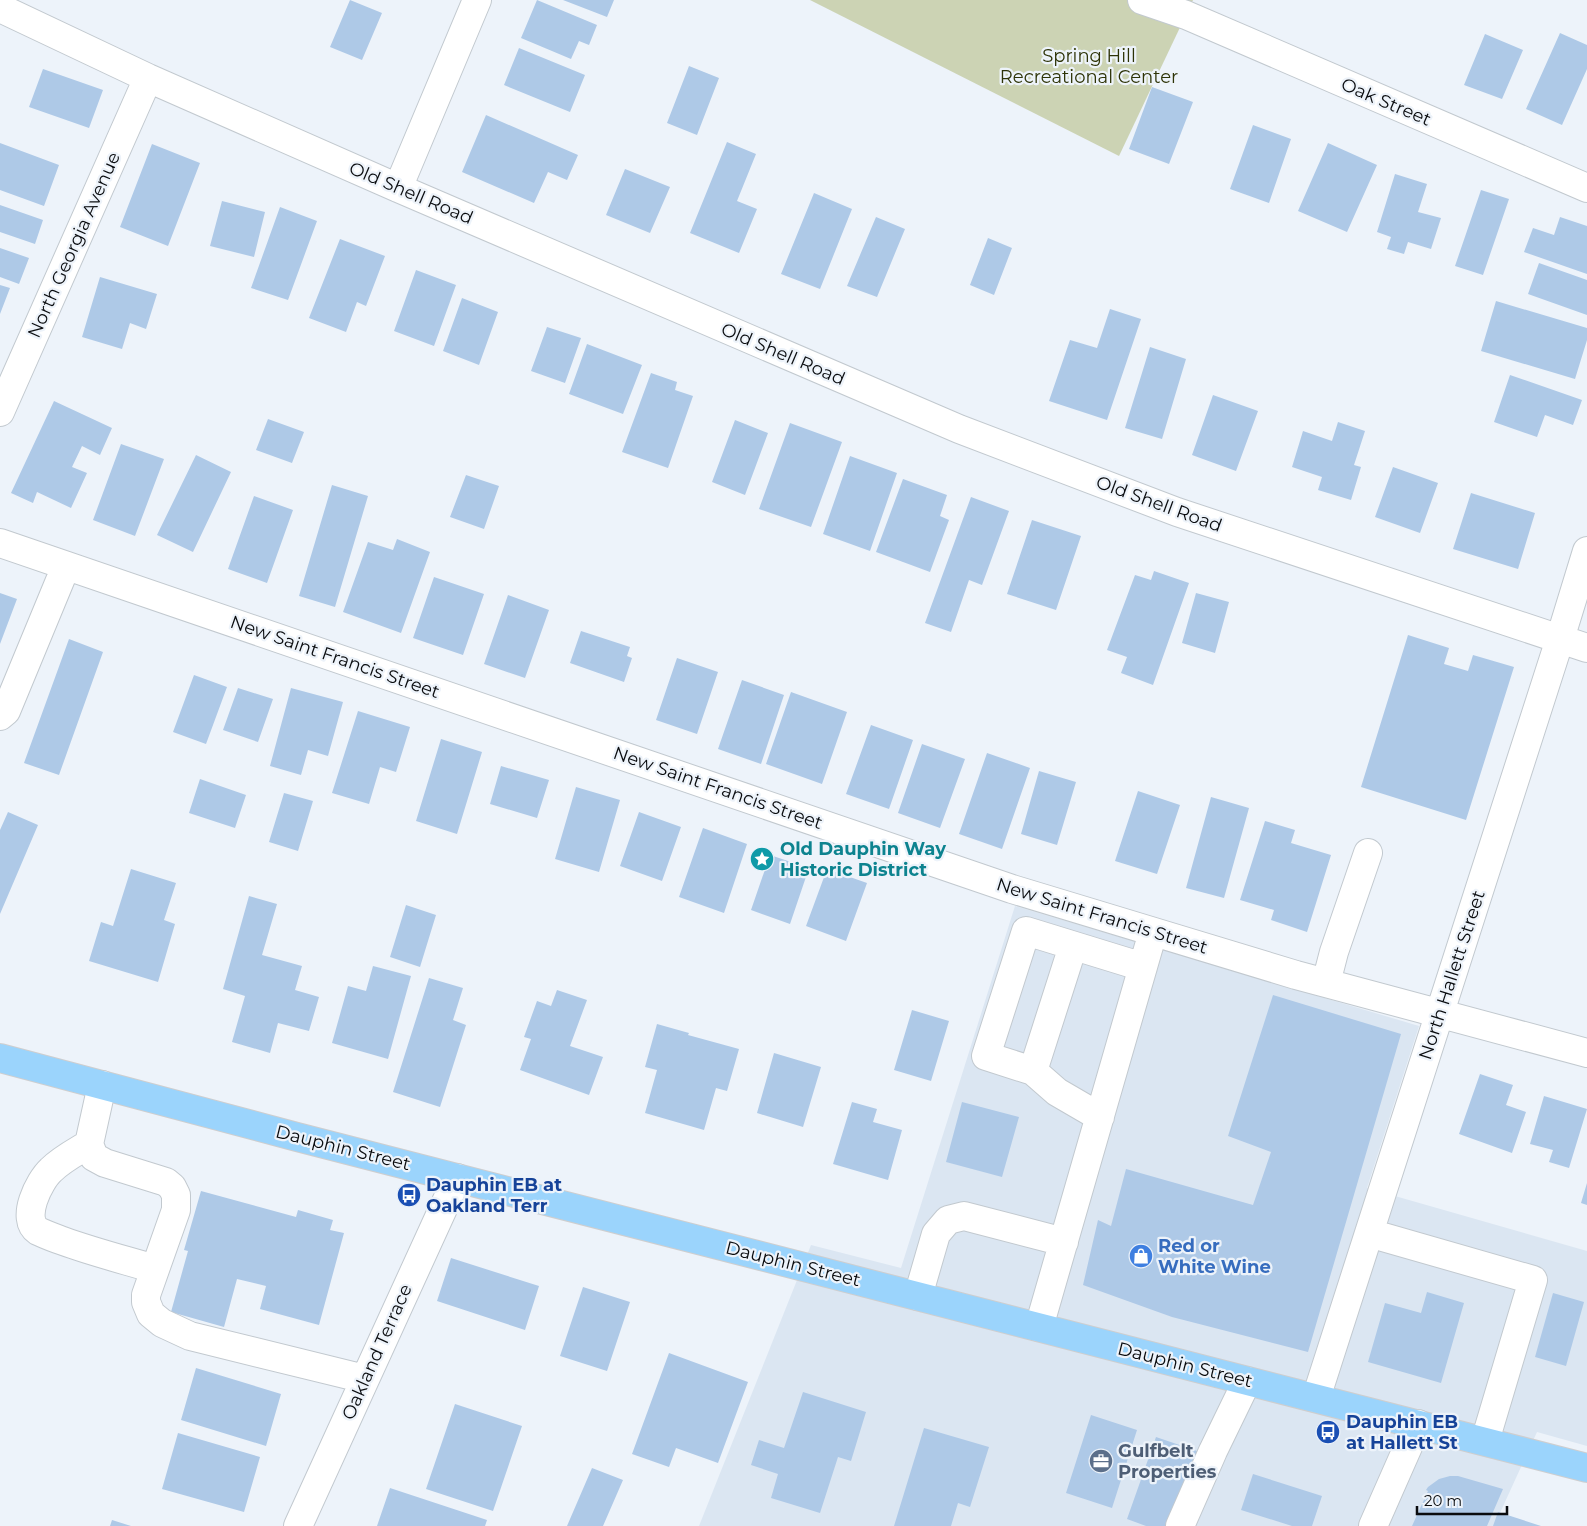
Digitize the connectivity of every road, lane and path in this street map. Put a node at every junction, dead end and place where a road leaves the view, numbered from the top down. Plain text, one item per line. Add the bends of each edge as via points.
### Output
1 (477, 0) edge
2 (1142, 0) edge
3 (0, 8) edge
4 (148, 78) junction
5 (398, 188) junction
6 (1587, 188) edge
7 (0, 412) edge
8 (0, 543) edge
9 (1587, 551) edge
10 (66, 566) junction
11 (1560, 640) junction
12 (1587, 648) edge
13 (0, 716) edge
14 (1368, 853) dead end
15 (1154, 932) junction
16 (1073, 946) junction
17 (1143, 968) junction
18 (1326, 983) junction
19 (1440, 1014) junction
20 (1587, 1053) edge
21 (0, 1058) edge
22 (1033, 1071) junction
23 (102, 1085) junction
24 (1100, 1117) junction
25 (89, 1144) junction
26 (456, 1178) junction
27 (1369, 1232) junction
28 (1064, 1242) junction
29 (155, 1269) junction
30 (918, 1296) junction
31 (1039, 1327) junction
32 (365, 1379) junction
33 (1248, 1381) junction
34 (1316, 1398) junction
35 (1418, 1424) junction
36 (1485, 1441) junction
37 (1587, 1468) edge
38 (298, 1526) edge
39 (1180, 1526) edge
40 (1373, 1526) edge

1 - 5 street
2 - 6 street, Oak Street via 1186,15
3 - 4 street, Old Shell Road
4 - 5 street, Old Shell Road
4 - 7 street, North Georgia Avenue
5 - 11 street, Old Shell Road via 959,429 1177,512
8 - 10 street, New Saint Francis Street
9 - 11 street, North Hallett Street
10 - 13 street via 6,711
10 - 15 street, New Saint Francis Street via 1012,889
11 - 12 street, Old Shell Road
11 - 19 street, North Hallett Street
14 - 18 street
15 - 17 street
15 - 18 street, New Saint Francis Street
16 - 17 street
16 - 22 street
16 - 22 street via 1026,931 986,1056
17 - 24 street
18 - 19 street, New Saint Francis Street
19 - 20 street, New Saint Francis Street
19 - 27 street, North Hallett Street
21 - 23 main road, Dauphin Street
22 - 24 street via 1057,1092
23 - 25 street
23 - 26 main road, Dauphin Street
24 - 28 street
25 - 29 street via 98,1160 152,1176 172,1187 176,1210
25 - 29 street via 48,1173 32,1202 33,1226 72,1244
26 - 30 main road, Dauphin Street
26 - 32 street, Oakland Terrace
27 - 34 street, North Hallett Street
27 - 36 street via 1533,1280
28 - 30 street via 964,1216 948,1220 936,1234
28 - 31 street
29 - 32 street via 146,1302 162,1323 190,1336
30 - 31 main road, Dauphin Street
31 - 33 main road, Dauphin Street
32 - 38 street, Oakland Terrace
33 - 34 main road, Dauphin Street
33 - 39 street
34 - 35 main road, Dauphin Street
35 - 36 main road, Dauphin Street
35 - 40 street
36 - 37 main road, Dauphin Street

